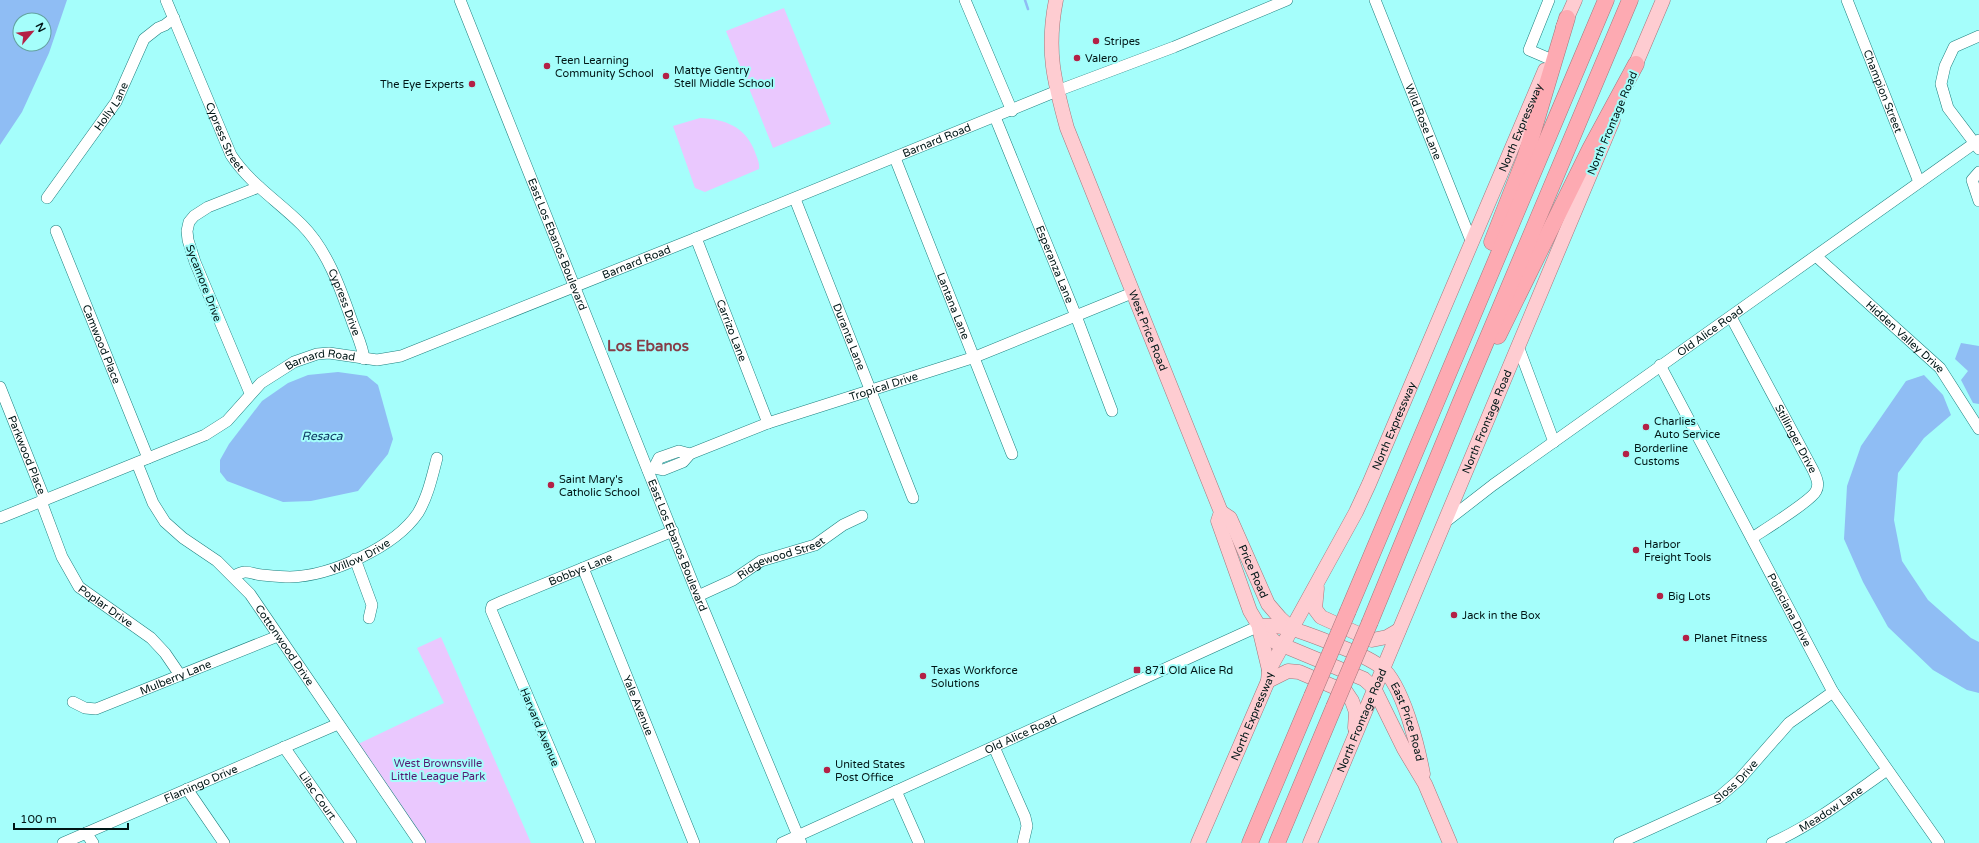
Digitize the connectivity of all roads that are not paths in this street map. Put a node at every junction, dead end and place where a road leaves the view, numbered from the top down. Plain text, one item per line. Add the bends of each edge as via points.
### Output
1 (166, 0) edge
2 (460, 0) edge
3 (965, 0) edge
4 (1056, 0) edge
5 (1287, 0) edge
6 (1375, 0) edge
7 (1549, 0) edge
8 (1574, 0) edge
9 (1606, 0) edge
10 (1630, 0) edge
11 (1663, 0) edge
12 (1847, 0) edge
13 (174, 18) junction
14 (1567, 18) junction
15 (1979, 36) edge
16 (1550, 59) junction
17 (1636, 64) junction
18 (1057, 91) junction
19 (1012, 111) junction
20 (995, 117) junction
21 (1978, 144) edge
22 (895, 158) junction
23 (1979, 172) edge
24 (1919, 182) junction
25 (259, 188) junction
26 (47, 198) dead end
27 (795, 198) junction
28 (1979, 201) edge
29 (56, 231) dead end
30 (696, 238) junction
31 (1472, 243) junction
32 (320, 248) joint
33 (1817, 257) junction
34 (574, 287) junction
35 (1132, 293) junction
36 (1076, 316) junction
37 (1731, 317) junction
38 (1518, 346) junction
39 (975, 357) junction
40 (364, 359) junction
41 (1660, 366) junction
42 (1444, 384) junction
43 (0, 387) edge
44 (871, 390) junction
45 (250, 393) junction
46 (1460, 401) junction
47 (1112, 411) dead end
48 (768, 423) junction
49 (1979, 429) edge
50 (1554, 442) junction
51 (1012, 454) dead end
52 (148, 458) junction
53 (437, 458) dead end
54 (136, 463) junction
55 (651, 469) junction
56 (912, 498) dead end
57 (43, 500) junction
58 (1221, 512) junction
59 (862, 516) dead end
60 (0, 518) edge
61 (1444, 524) junction
62 (673, 531) junction
63 (1752, 538) junction
64 (355, 559) junction
65 (583, 568) junction
66 (234, 576) junction
67 (1319, 578) junction
68 (698, 596) junction
69 (491, 610) joint
70 (369, 618) dead end
71 (1259, 626) junction
72 (1291, 628) junction
73 (1399, 630) junction
74 (278, 636) junction
75 (1282, 645) junction
76 (1394, 645) junction
77 (1383, 668) junction
78 (180, 675) junction
79 (1269, 675) junction
80 (1374, 688) junction
81 (1833, 692) junction
82 (73, 702) dead end
83 (1406, 709) junction
84 (338, 724) junction
85 (1355, 736) junction
86 (284, 747) junction
87 (994, 747) junction
88 (1887, 770) junction
89 (1425, 784) junction
90 (187, 789) junction
91 (896, 791) junction
92 (1293, 804) junction
93 (86, 833) junction
94 (799, 839) edge
95 (63, 843) edge
96 (93, 843) edge
97 (224, 843) edge
98 (351, 843) edge
99 (420, 843) edge
100 (590, 843) edge
101 (694, 843) edge
102 (782, 843) edge
103 (919, 843) edge
104 (1023, 843) edge
105 (1198, 843) edge
106 (1250, 843) edge
107 (1277, 843) edge
108 (1281, 843) edge
109 (1310, 843) edge
110 (1450, 843) edge
111 (1619, 843) edge
112 (1772, 843) edge
113 (1939, 843) edge

1 - 13 street, Cypress Street
2 - 34 street, East Los Ebanos Boulevard
3 - 19 street
4 - 18 main road, West Price Road via 1050,42
5 - 18 street, Barnard Road via 1174,47
6 - 31 street, Wild Rose Lane
7 - 16 street via 1529,50
8 - 14 main road, North Expressway
9 - 42 highway
10 - 46 highway
11 - 17 main road, North Frontage Road
12 - 24 street, Champion Street
13 - 25 street, Cypress Street via 225,145 237,165
13 - 26 street, Holly Lane via 144,39 113,107
14 - 16 main road, North Expressway
14 - 42 highway via 1525,158 1459,327
15 - 21 street via 1954,48 1944,66 1941,84 1948,108
16 - 31 main road, North Expressway
17 - 38 main road, North Frontage Road
17 - 46 highway via 1590,149 1506,322
18 - 19 street, Barnard Road
18 - 35 main road, West Price Road via 1067,128
19 - 20 street, Barnard Road
20 - 22 street, Barnard Road
20 - 36 street, Esperanza Lane
21 - 24 street, Old Alice Road
22 - 27 street, Barnard Road
22 - 39 street, Lantana Lane
23 - 28 street via 1972,180
24 - 33 street, Old Alice Road
25 - 32 street, Cypress Street via 303,226
25 - 45 street, Sycamore Drive via 200,211 190,222 187,231 195,262
27 - 30 street, Barnard Road
27 - 44 street, Duranta Lane
29 - 52 street, Camwood Place
30 - 34 street, Barnard Road
30 - 48 street, Carrizo Lane
31 - 67 main road, North Expressway via 1356,512
32 - 40 street, Cypress Drive via 350,314 363,349
33 - 37 street, Old Alice Road
33 - 49 street, Hidden Valley Drive via 1940,368
34 - 40 street, Barnard Road via 400,356 377,360
34 - 55 street, East Los Ebanos Boulevard
35 - 36 street, Tropical Drive
35 - 58 main road, West Price Road
36 - 39 street, Tropical Drive
36 - 47 street, Esperanza Lane
37 - 41 street, Old Alice Road
37 - 63 street, Stillinger Drive via 1813,470 1818,484 1817,490 1808,499
38 - 50 street
38 - 61 main road, North Frontage Road
39 - 44 street, Tropical Drive
39 - 51 street, Lantana Lane
40 - 45 street, Barnard Road via 329,353 306,357 271,375
41 - 50 street, Old Alice Road
41 - 63 street, Poinciana Drive
42 - 106 highway, bridge
43 - 57 street, Parkwood Place
44 - 48 street, Tropical Drive
44 - 56 street, Duranta Lane
45 - 52 street, Barnard Road via 236,412 218,428
46 - 92 highway, bridge via 1426,489
48 - 55 street, Tropical Drive via 690,454 679,451 659,458
50 - 61 street, Old Alice Road
52 - 54 street, Barnard Road
53 - 64 street, Willow Drive via 427,494 411,521 394,537
54 - 57 street, Barnard Road
54 - 66 street, Cottonwood Drive via 150,498 165,522
55 - 62 street, East Los Ebanos Boulevard
57 - 60 street, Barnard Road
57 - 78 street, Poplar Drive via 62,557 79,587 151,638
58 - 71 main road, West Price Road via 1218,521 1250,611
58 - 72 main road, Price Road via 1230,518 1268,604
59 - 68 street, Ridgewood Street via 815,545 761,561 733,580
61 - 73 main road, North Frontage Road
62 - 65 street, Bobbys Lane
62 - 68 street, East Los Ebanos Boulevard
63 - 81 street, Poinciana Drive
64 - 66 street, Willow Drive via 328,570 305,575 269,576 258,575 252,571
64 - 70 street via 372,604
65 - 69 street, Bobbys Lane via 492,606
65 - 101 street, Yale Avenue
66 - 74 street, Cottonwood Drive via 250,594
67 - 72 main road, North Expressway
67 - 73 main road via 1314,603 1320,617 1372,640 1387,637
68 - 94 street, East Los Ebanos Boulevard
69 - 100 street, Harvard Avenue
71 - 72 main road
71 - 75 main road, West Price Road via 1270,638
71 - 79 main road
71 - 87 street, Old Alice Road
72 - 75 main road, North Expressway
72 - 77 main road, East Price Road via 1367,658
73 - 76 main road, North Frontage Road
74 - 78 street, Mulberry Lane
74 - 84 street, Cottonwood Drive
75 - 79 main road, North Expressway
75 - 80 main road, East Price Road via 1364,679
76 - 77 main road, North Frontage Road
76 - 83 main road via 1393,666
77 - 80 main road, North Frontage Road
77 - 83 main road, East Price Road
78 - 82 street, Mulberry Lane via 96,709 85,708
79 - 85 main road via 1288,671 1299,672 1346,692 1356,712
79 - 105 main road, North Expressway
80 - 85 main road, North Frontage Road
80 - 89 main road, East Price Road via 1404,749
81 - 88 street, Poinciana Drive
81 - 111 street, Sloss Drive via 1789,723 1739,780 1718,798
83 - 89 main road, East Price Road via 1417,740
84 - 86 street, Flamingo Drive
84 - 99 street, Cottonwood Drive
85 - 109 main road, North Frontage Road
86 - 90 street, Flamingo Drive
86 - 98 street, Lilac Court
87 - 91 street, Old Alice Road
87 - 104 street via 1025,817 1027,826
88 - 112 street, Meadow Lane via 1819,818
88 - 113 street, Poinciana Drive
89 - 110 main road, East Price Road
90 - 93 street, Flamingo Drive
90 - 97 street
91 - 94 street, Old Alice Road
91 - 103 street
92 - 107 highway
92 - 108 highway
93 - 95 street, Flamingo Drive
93 - 96 street
94 - 102 street, Old Alice Road

